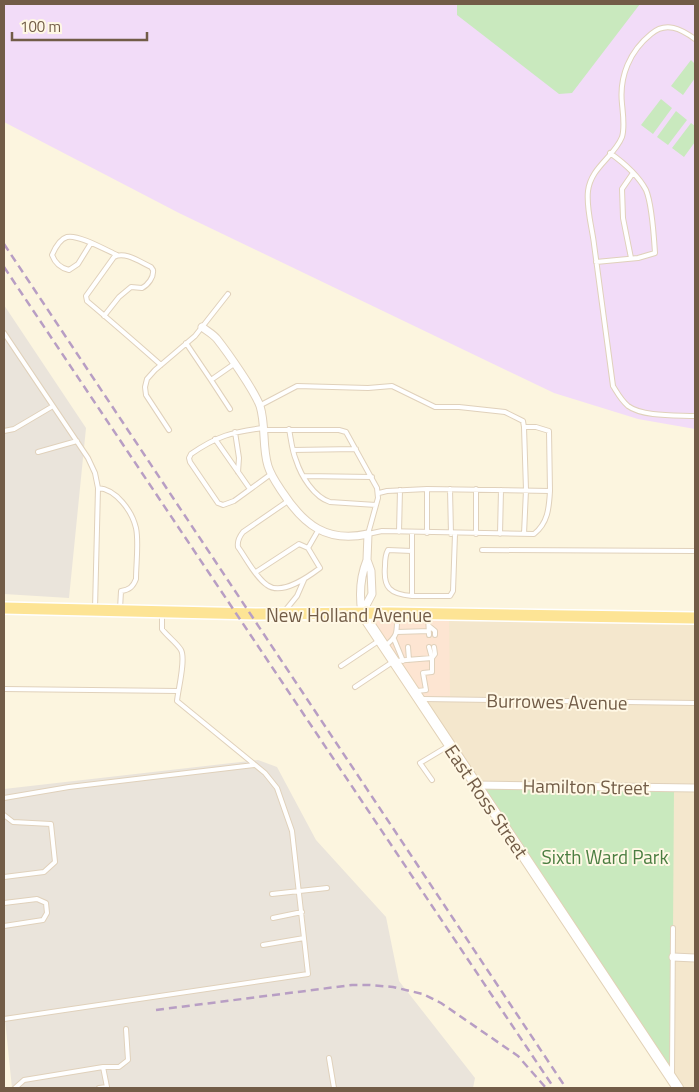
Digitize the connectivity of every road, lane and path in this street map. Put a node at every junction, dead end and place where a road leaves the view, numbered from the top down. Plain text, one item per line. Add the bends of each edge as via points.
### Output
1 (695, 39) edge
2 (610, 153) junction
3 (633, 173) junction
4 (91, 244) junction
5 (117, 255) junction
6 (631, 258) junction
7 (596, 262) junction
8 (228, 294) dead end
9 (104, 316) junction
10 (202, 327) junction
11 (4, 333) edge
12 (186, 343) junction
13 (234, 364) junction
14 (161, 365) junction
15 (211, 380) junction
16 (53, 406) junction
17 (259, 406) junction
18 (230, 410) dead end
19 (695, 416) edge
20 (524, 427) junction
21 (263, 429) junction
22 (289, 429) junction
23 (169, 430) dead end
24 (4, 431) edge
25 (234, 432) junction
26 (215, 439) junction
27 (77, 442) junction
28 (356, 449) junction
29 (293, 450) junction
30 (38, 452) dead end
31 (238, 472) junction
32 (271, 474) junction
33 (304, 476) junction
34 (372, 477) junction
35 (98, 488) junction
36 (427, 489) junction
37 (450, 489) junction
38 (250, 490) junction
39 (400, 490) junction
40 (476, 490) junction
41 (501, 490) junction
42 (526, 490) junction
43 (550, 491) junction
44 (379, 493) junction
45 (288, 501) junction
46 (376, 504) junction
47 (319, 529) junction
48 (399, 532) junction
49 (412, 532) junction
50 (427, 533) junction
51 (368, 534) junction
52 (453, 534) junction
53 (476, 534) junction
54 (500, 534) junction
55 (524, 534) junction
56 (308, 548) junction
57 (482, 550) dead end
58 (412, 551) junction
59 (695, 551) edge
60 (367, 560) junction
61 (256, 572) junction
62 (304, 580) junction
63 (412, 596) junction
64 (4, 608) edge
65 (95, 611) junction
66 (120, 612) junction
67 (162, 612) junction
68 (362, 613) junction
69 (397, 614) junction
70 (428, 614) junction
71 (282, 615) junction
72 (695, 618) edge
73 (429, 630) junction
74 (397, 632) junction
75 (435, 635) dead end
76 (394, 639) junction
77 (382, 643) junction
78 (408, 647) dead end
79 (431, 647) dead end
80 (432, 658) junction
81 (409, 660) junction
82 (398, 661) junction
83 (341, 666) dead end
84 (355, 687) dead end
85 (4, 689) edge
86 (178, 691) junction
87 (417, 696) junction
88 (695, 703) edge
89 (450, 745) junction
90 (254, 766) junction
91 (432, 780) dead end
92 (476, 785) junction
93 (695, 788) edge
94 (4, 798) edge
95 (4, 814) edge
96 (4, 877) edge
97 (327, 888) dead end
98 (299, 891) junction
99 (272, 894) dead end
100 (4, 903) edge
101 (302, 912) junction
102 (273, 918) dead end
103 (4, 926) edge
104 (673, 928) dead end
105 (304, 938) junction
106 (263, 945) dead end
107 (673, 957) dead end
108 (695, 958) edge
109 (4, 1019) edge
110 (126, 1029) dead end
111 (329, 1058) dead end
112 (104, 1067) junction
113 (675, 1084) edge
114 (14, 1088) edge
115 (99, 1088) edge
116 (334, 1088) edge

1 - 2 lane via 682,30 663,27 655,30 633,51 625,70 621,96 622,138
2 - 3 lane
2 - 7 lane via 597,169 588,191
3 - 6 lane via 622,189 623,218
3 - 6 lane via 646,191 655,253
4 - 4 lane via 75,236 66,237 52,255 54,261 69,270 78,264
4 - 5 lane
5 - 9 lane via 86,296 87,301
5 - 9 lane via 123,254 154,270 154,274 142,288 131,287 119,297
6 - 7 lane
7 - 19 lane via 613,386 620,397 629,407 648,413
8 - 10 lane
9 - 14 lane
10 - 12 lane
10 - 13 street via 217,340
11 - 16 lane
12 - 14 lane
12 - 15 lane
13 - 15 lane
13 - 17 street
14 - 23 lane via 147,379 145,387 146,395
15 - 18 lane
16 - 24 lane via 14,429
16 - 27 lane
17 - 20 lane via 297,386 392,386 435,407 506,412 523,421
17 - 21 street
20 - 42 lane
20 - 43 lane via 549,431
21 - 22 lane
21 - 25 lane
21 - 32 street
22 - 28 lane via 342,430
22 - 29 lane
25 - 26 lane
25 - 31 lane
26 - 31 lane
26 - 38 lane via 189,458 218,503 223,505 234,501
27 - 30 lane
27 - 35 lane via 92,464
28 - 29 lane
28 - 34 lane
29 - 33 lane
31 - 38 lane
32 - 38 lane
32 - 45 street
33 - 34 lane
33 - 46 lane via 324,500
34 - 44 lane
35 - 65 lane
35 - 66 lane via 120,500 136,529 136,579 134,585 121,592
36 - 37 lane
36 - 39 lane
36 - 50 lane
37 - 40 lane
37 - 52 lane
39 - 44 lane
39 - 48 lane
40 - 41 lane
40 - 53 lane
41 - 42 lane
41 - 54 lane
42 - 43 lane
42 - 55 lane
43 - 55 lane via 548,514 540,530
44 - 46 lane
45 - 47 street via 304,520
45 - 61 lane via 239,536 238,547
46 - 51 lane
47 - 51 street via 348,537
47 - 56 lane
48 - 49 lane
48 - 51 lane
49 - 50 lane
49 - 58 lane
50 - 52 lane
51 - 60 street
52 - 53 lane
52 - 63 lane via 453,591 450,596
53 - 54 lane
54 - 55 lane
56 - 61 lane via 299,544
56 - 62 lane via 320,568
57 - 59 lane
58 - 63 lane
58 - 63 lane via 388,550 384,580 398,595
60 - 68 street via 362,571
60 - 68 street via 372,594
61 - 62 lane via 267,586 274,588
62 - 71 lane via 297,596
64 - 65 main road, New Holland Avenue
65 - 66 main road, New Holland Avenue
66 - 67 main road, New Holland Avenue
67 - 71 main road, New Holland Avenue
67 - 86 lane via 162,629 182,651
68 - 69 main road, New Holland Avenue
68 - 71 main road, New Holland Avenue
68 - 77 street, East Ross Street
69 - 70 main road, New Holland Avenue
69 - 74 lane
70 - 72 main road, New Holland Avenue
70 - 73 lane
73 - 74 lane
73 - 75 lane via 435,631
74 - 76 lane
76 - 77 lane
76 - 82 lane
77 - 82 street, East Ross Street
77 - 83 lane
78 - 81 lane
79 - 80 lane via 435,654
80 - 81 lane
80 - 87 lane via 432,672 423,672 426,690
81 - 82 lane
82 - 84 lane
82 - 87 street, East Ross Street
85 - 86 lane
86 - 90 lane via 177,701
87 - 88 lane, Burrowes Avenue
87 - 89 street, East Ross Street
89 - 91 lane via 420,763
89 - 92 street, East Ross Street
90 - 94 lane via 69,787
90 - 98 lane via 265,773 277,788 292,831
92 - 93 street, Hamilton Street
92 - 113 street, East Ross Street
95 - 96 lane via 13,822 51,824 55,862 44,872
97 - 98 lane
98 - 99 lane
98 - 101 lane
100 - 103 lane via 37,899 46,903 47,914 43,920
101 - 102 lane
101 - 105 lane
104 - 113 lane
105 - 106 lane
105 - 109 lane via 308,974
107 - 108 street
110 - 112 lane via 128,1060 119,1067
111 - 116 lane
112 - 114 lane via 24,1080
112 - 115 lane via 107,1087

